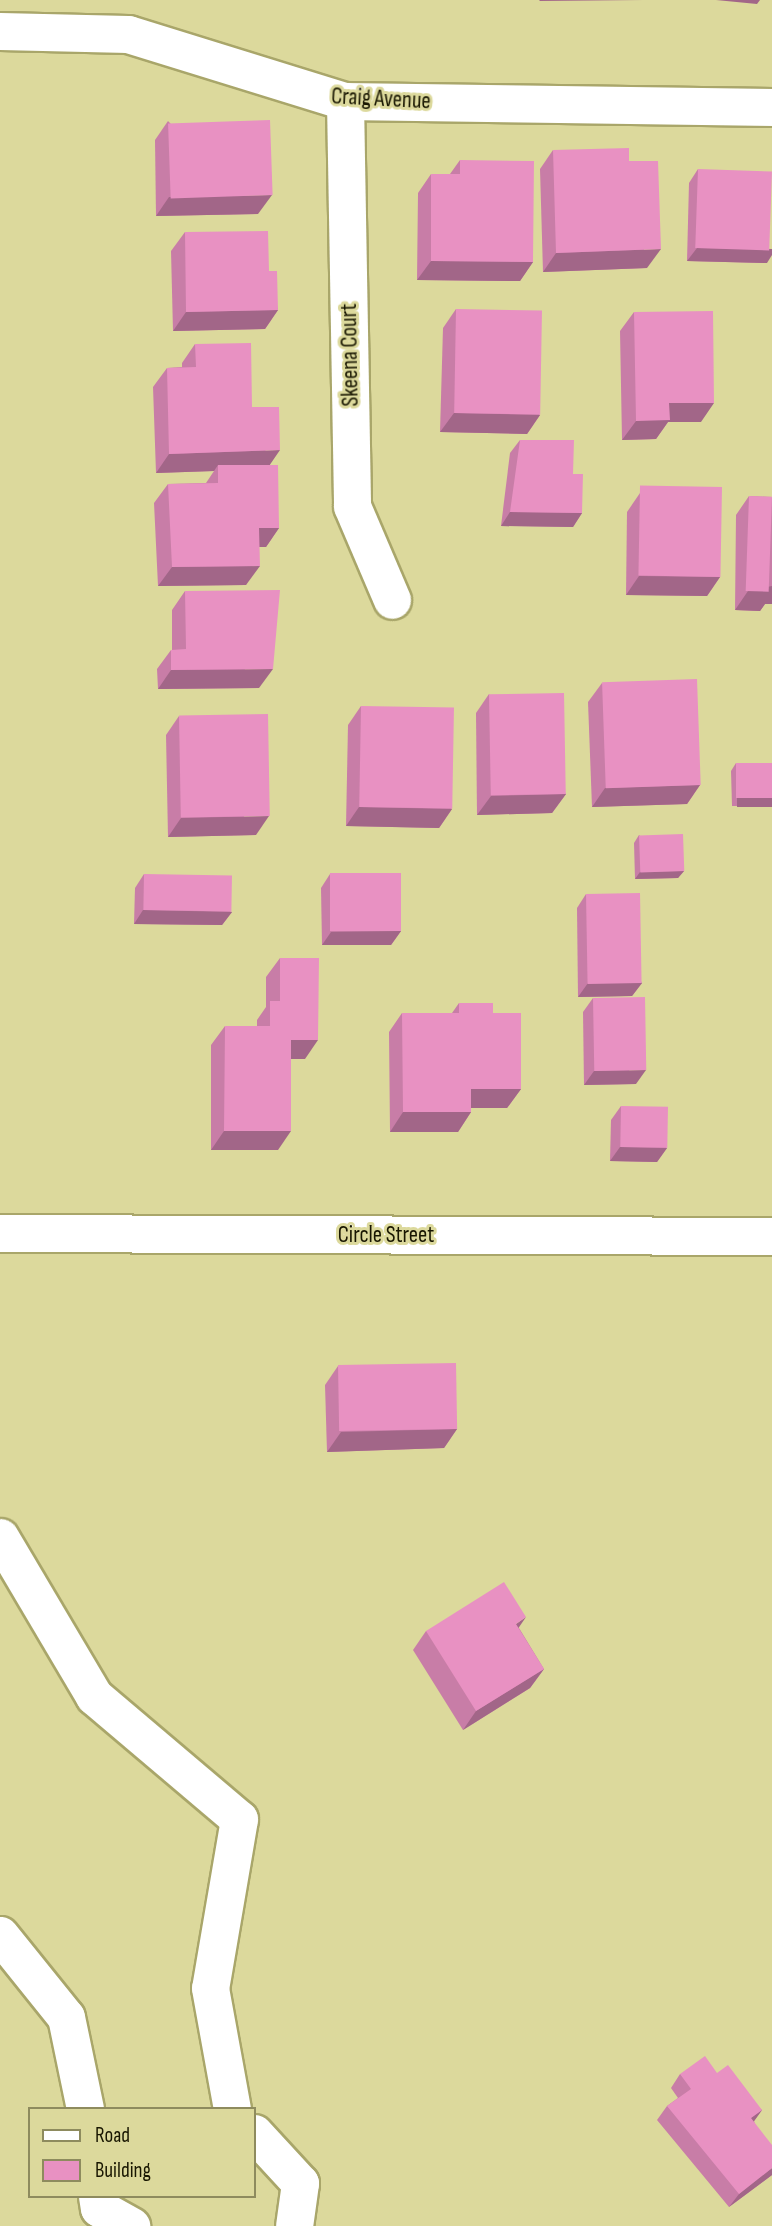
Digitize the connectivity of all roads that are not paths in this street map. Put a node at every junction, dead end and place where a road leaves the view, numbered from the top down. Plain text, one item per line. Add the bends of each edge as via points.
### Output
1 (0, 31) edge
2 (345, 101) junction
3 (772, 107) edge
4 (392, 600) dead end
5 (0, 1233) edge
6 (772, 1236) edge
7 (0, 1537) edge
8 (0, 1935) edge
9 (85, 2107) edge
10 (232, 2107) edge
11 (256, 2135) edge
12 (97, 2198) edge
13 (131, 2226) edge
14 (294, 2226) edge

1 - 2 street, Craig Avenue via 128,34
2 - 3 street, Craig Avenue
2 - 4 street, Skeena Court via 352,506
5 - 6 street, Circle Street
7 - 10 street via 94,1696 239,1819 210,1988
8 - 9 street via 66,2017
11 - 14 street via 300,2183
12 - 13 street via 99,2208

